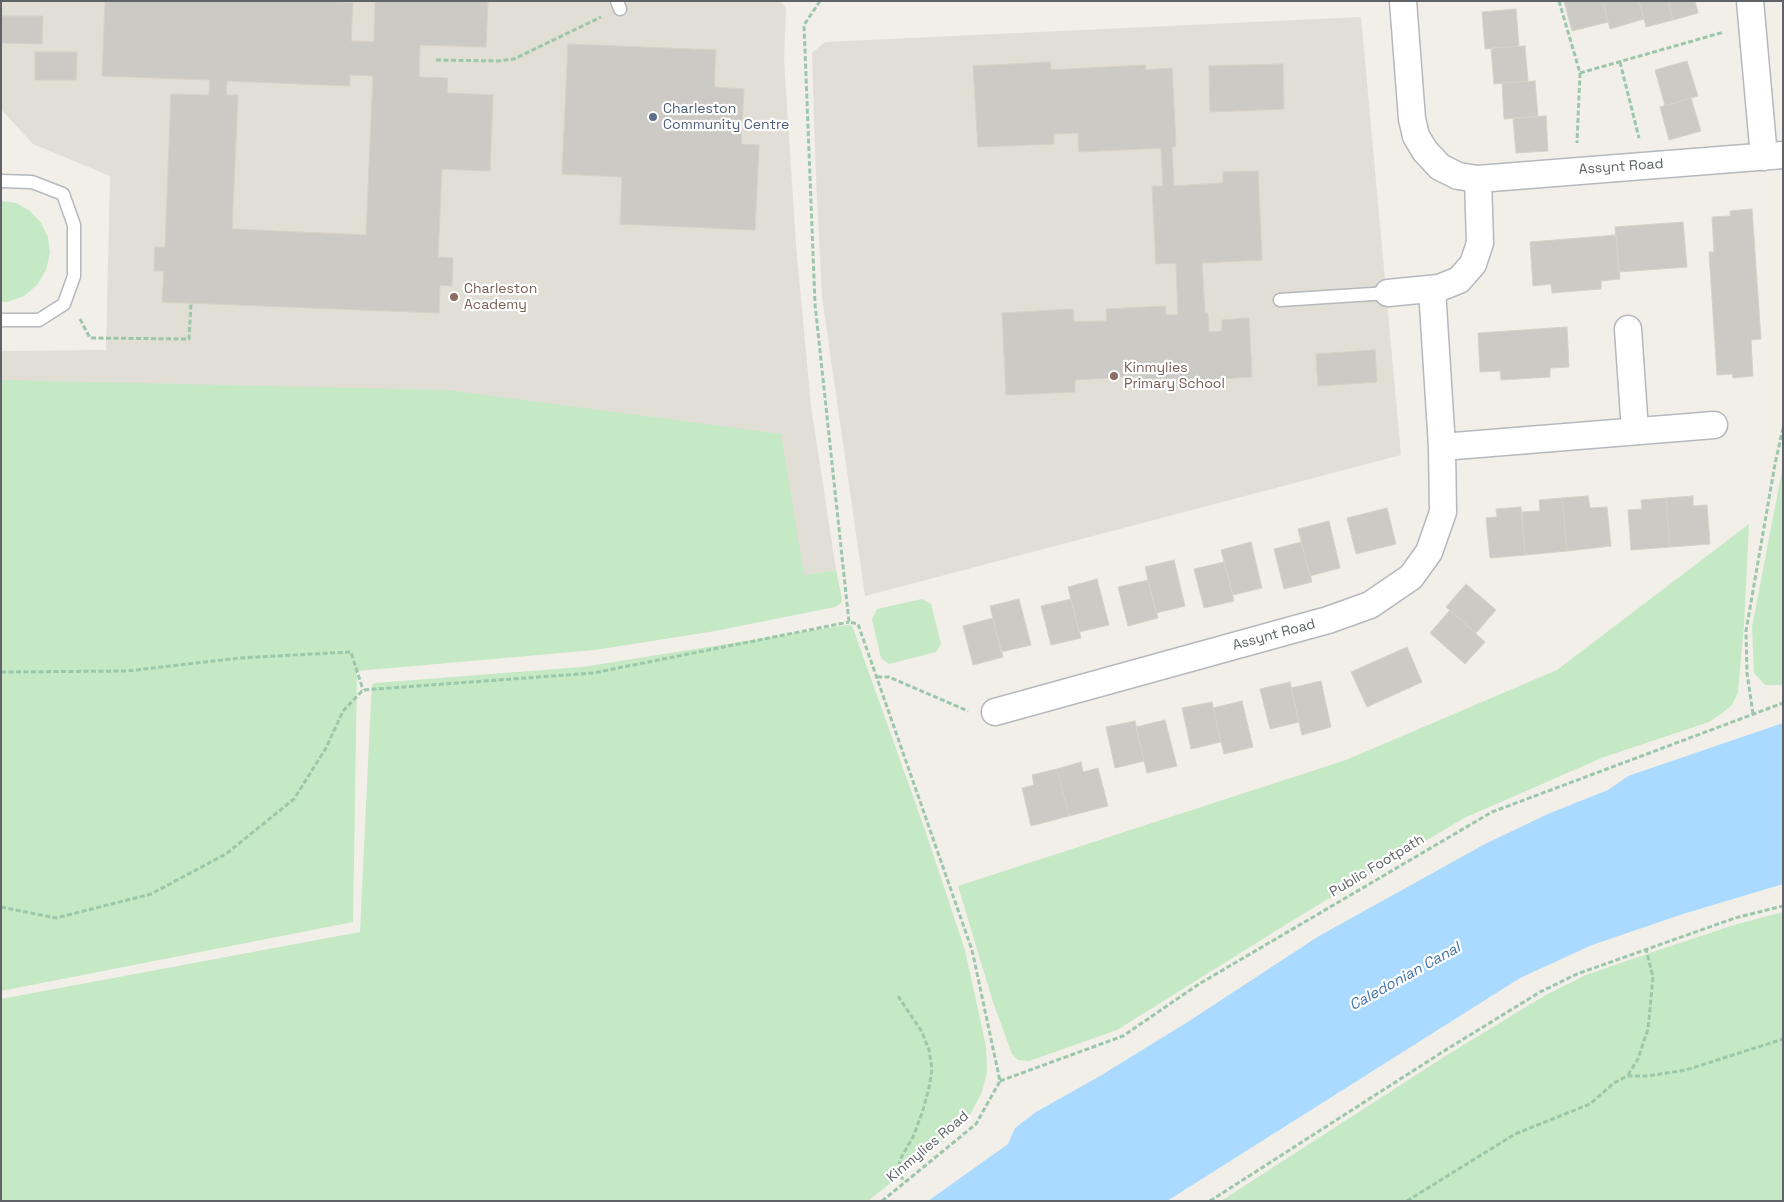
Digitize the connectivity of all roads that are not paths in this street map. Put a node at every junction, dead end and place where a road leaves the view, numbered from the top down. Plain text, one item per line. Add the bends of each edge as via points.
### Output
1 (1403, 1) edge
2 (1751, 13) edge
3 (1773, 156) edge
4 (1478, 179) junction
5 (1, 181) edge
6 (1432, 289) junction
7 (1388, 293) joint
8 (1280, 300) dead end
9 (1, 320) edge
10 (1628, 329) dead end
11 (1714, 425) dead end
12 (1635, 431) junction
13 (1442, 447) junction
14 (995, 712) road end

1 - 4 street, Assynt Road via 1416,136 1440,167 1458,176
2 - 3 street, Assynt Road
3 - 4 street, Assynt Road
4 - 6 street via 1480,244 1473,264 1459,280
5 - 9 lane via 32,182 63,194 74,225 74,276 64,304 39,320
6 - 7 street
6 - 13 street, Assynt Road
7 - 8 lane
10 - 12 street
11 - 12 street
12 - 13 street
13 - 14 street, Assynt Road via 1443,512 1428,552 1411,577 1370,605 1328,620

